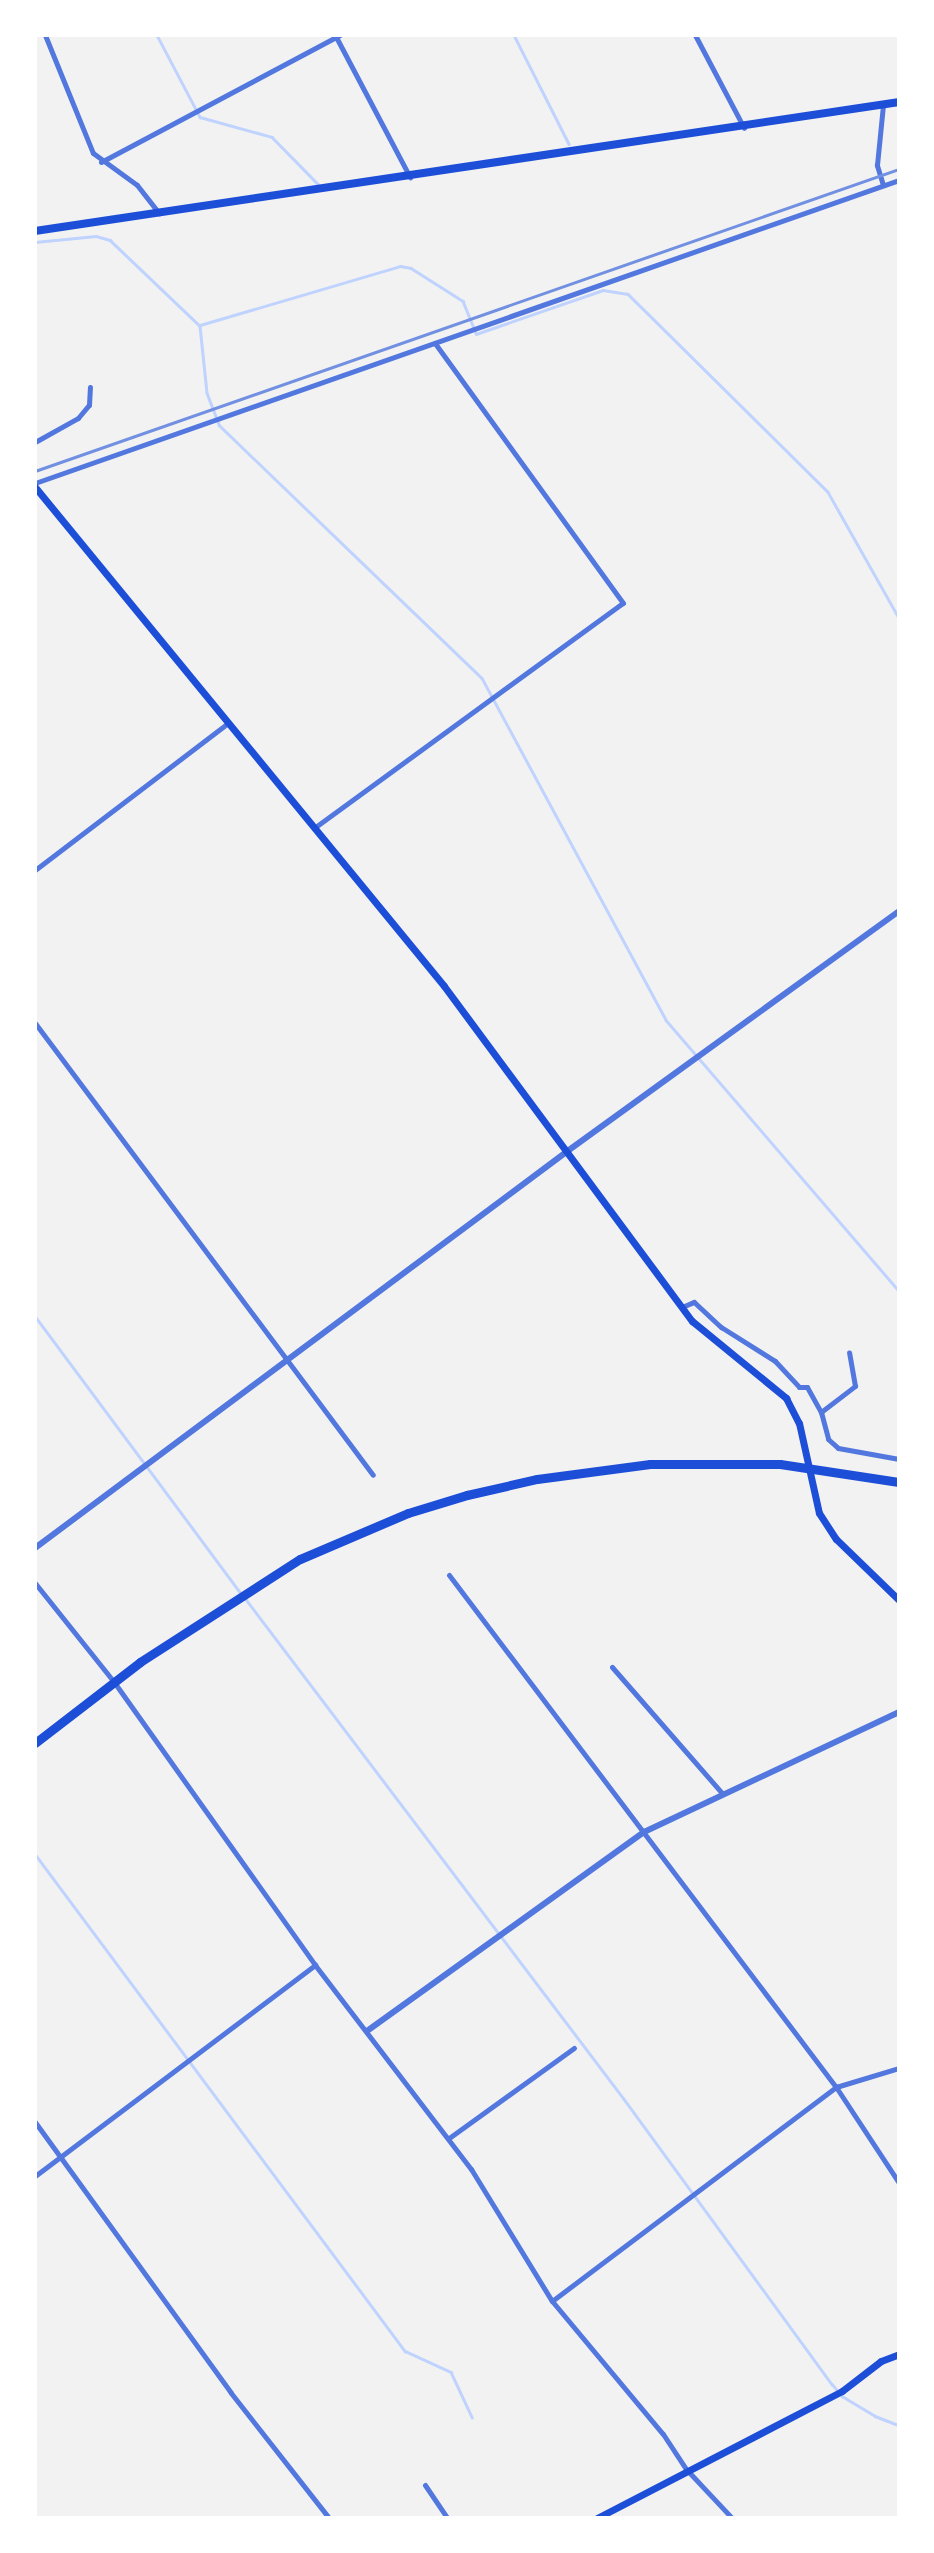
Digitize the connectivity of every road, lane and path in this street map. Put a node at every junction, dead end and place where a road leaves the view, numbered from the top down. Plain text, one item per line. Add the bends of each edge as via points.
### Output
1 (44, 35) edge
2 (695, 35) edge
3 (337, 36) edge
4 (899, 102) edge
5 (883, 105) junction
6 (744, 128) junction
7 (101, 162) junction
8 (410, 177) junction
9 (899, 180) edge
10 (883, 185) junction
11 (159, 213) junction
12 (35, 232) edge
13 (435, 343) junction
14 (90, 387) dead end
15 (35, 442) edge
16 (35, 485) edge
17 (228, 723) junction
18 (314, 828) junction
19 (35, 870) edge
20 (899, 911) edge
21 (35, 1023) edge
22 (569, 1150) junction
23 (682, 1307) junction
24 (849, 1353) dead end
25 (288, 1360) junction
26 (821, 1412) junction
27 (899, 1459) edge
28 (811, 1469) junction
29 (373, 1475) dead end
30 (899, 1482) edge
31 (35, 1548) edge
32 (449, 1574) dead end
33 (35, 1583) edge
34 (899, 1600) edge
35 (612, 1667) dead end
36 (114, 1682) junction
37 (899, 1712) edge
38 (35, 1743) edge
39 (722, 1793) junction
40 (643, 1832) junction
41 (315, 1965) junction
42 (367, 2031) junction
43 (574, 2048) dead end
44 (899, 2068) edge
45 (836, 2087) junction
46 (35, 2122) edge
47 (449, 2138) junction
48 (61, 2157) junction
49 (35, 2176) edge
50 (899, 2183) edge
51 (552, 2301) junction
52 (899, 2354) edge
53 (686, 2469) junction
54 (425, 2486) dead end
55 (725, 2511) junction
56 (329, 2518) edge
57 (447, 2518) edge
58 (597, 2518) edge
59 (718, 2518) edge
60 (732, 2518) edge

1 - 7 street via 87,140
2 - 6 street
3 - 7 street
3 - 8 street
4 - 5 main road
5 - 6 main road
5 - 10 street via 877,164
6 - 8 main road
7 - 11 street via 137,185
8 - 11 main road
9 - 10 street
10 - 13 street
11 - 12 main road
13 - 16 street
13 - 18 street via 623,603
14 - 15 street via 89,405 78,418
16 - 17 main road
17 - 18 main road
17 - 19 street
18 - 22 main road via 444,986
20 - 22 street
21 - 25 street
22 - 23 main road
22 - 25 street
23 - 26 street via 694,1302 721,1327 775,1361 799,1387 807,1387
23 - 28 main road via 717,1345 786,1398 799,1423
24 - 26 street via 855,1386
25 - 29 street
25 - 31 street
26 - 27 street via 828,1439 838,1448
28 - 30 highway
28 - 34 main road via 819,1513 836,1539
28 - 36 highway via 735,1461 650,1464 548,1477 408,1513 300,1559
32 - 40 street
33 - 36 street
35 - 39 street
36 - 38 highway
36 - 41 street
37 - 39 street
39 - 40 street
40 - 42 street
40 - 45 street
41 - 42 street
41 - 48 street
42 - 47 street
43 - 47 street
44 - 45 street
45 - 50 street
45 - 51 street
46 - 48 street
47 - 51 street
48 - 49 street
48 - 56 street via 231,2393
51 - 53 street via 663,2434
52 - 53 main road via 881,2361 842,2391
53 - 55 street
53 - 58 main road
54 - 57 street
55 - 59 street
55 - 60 street

